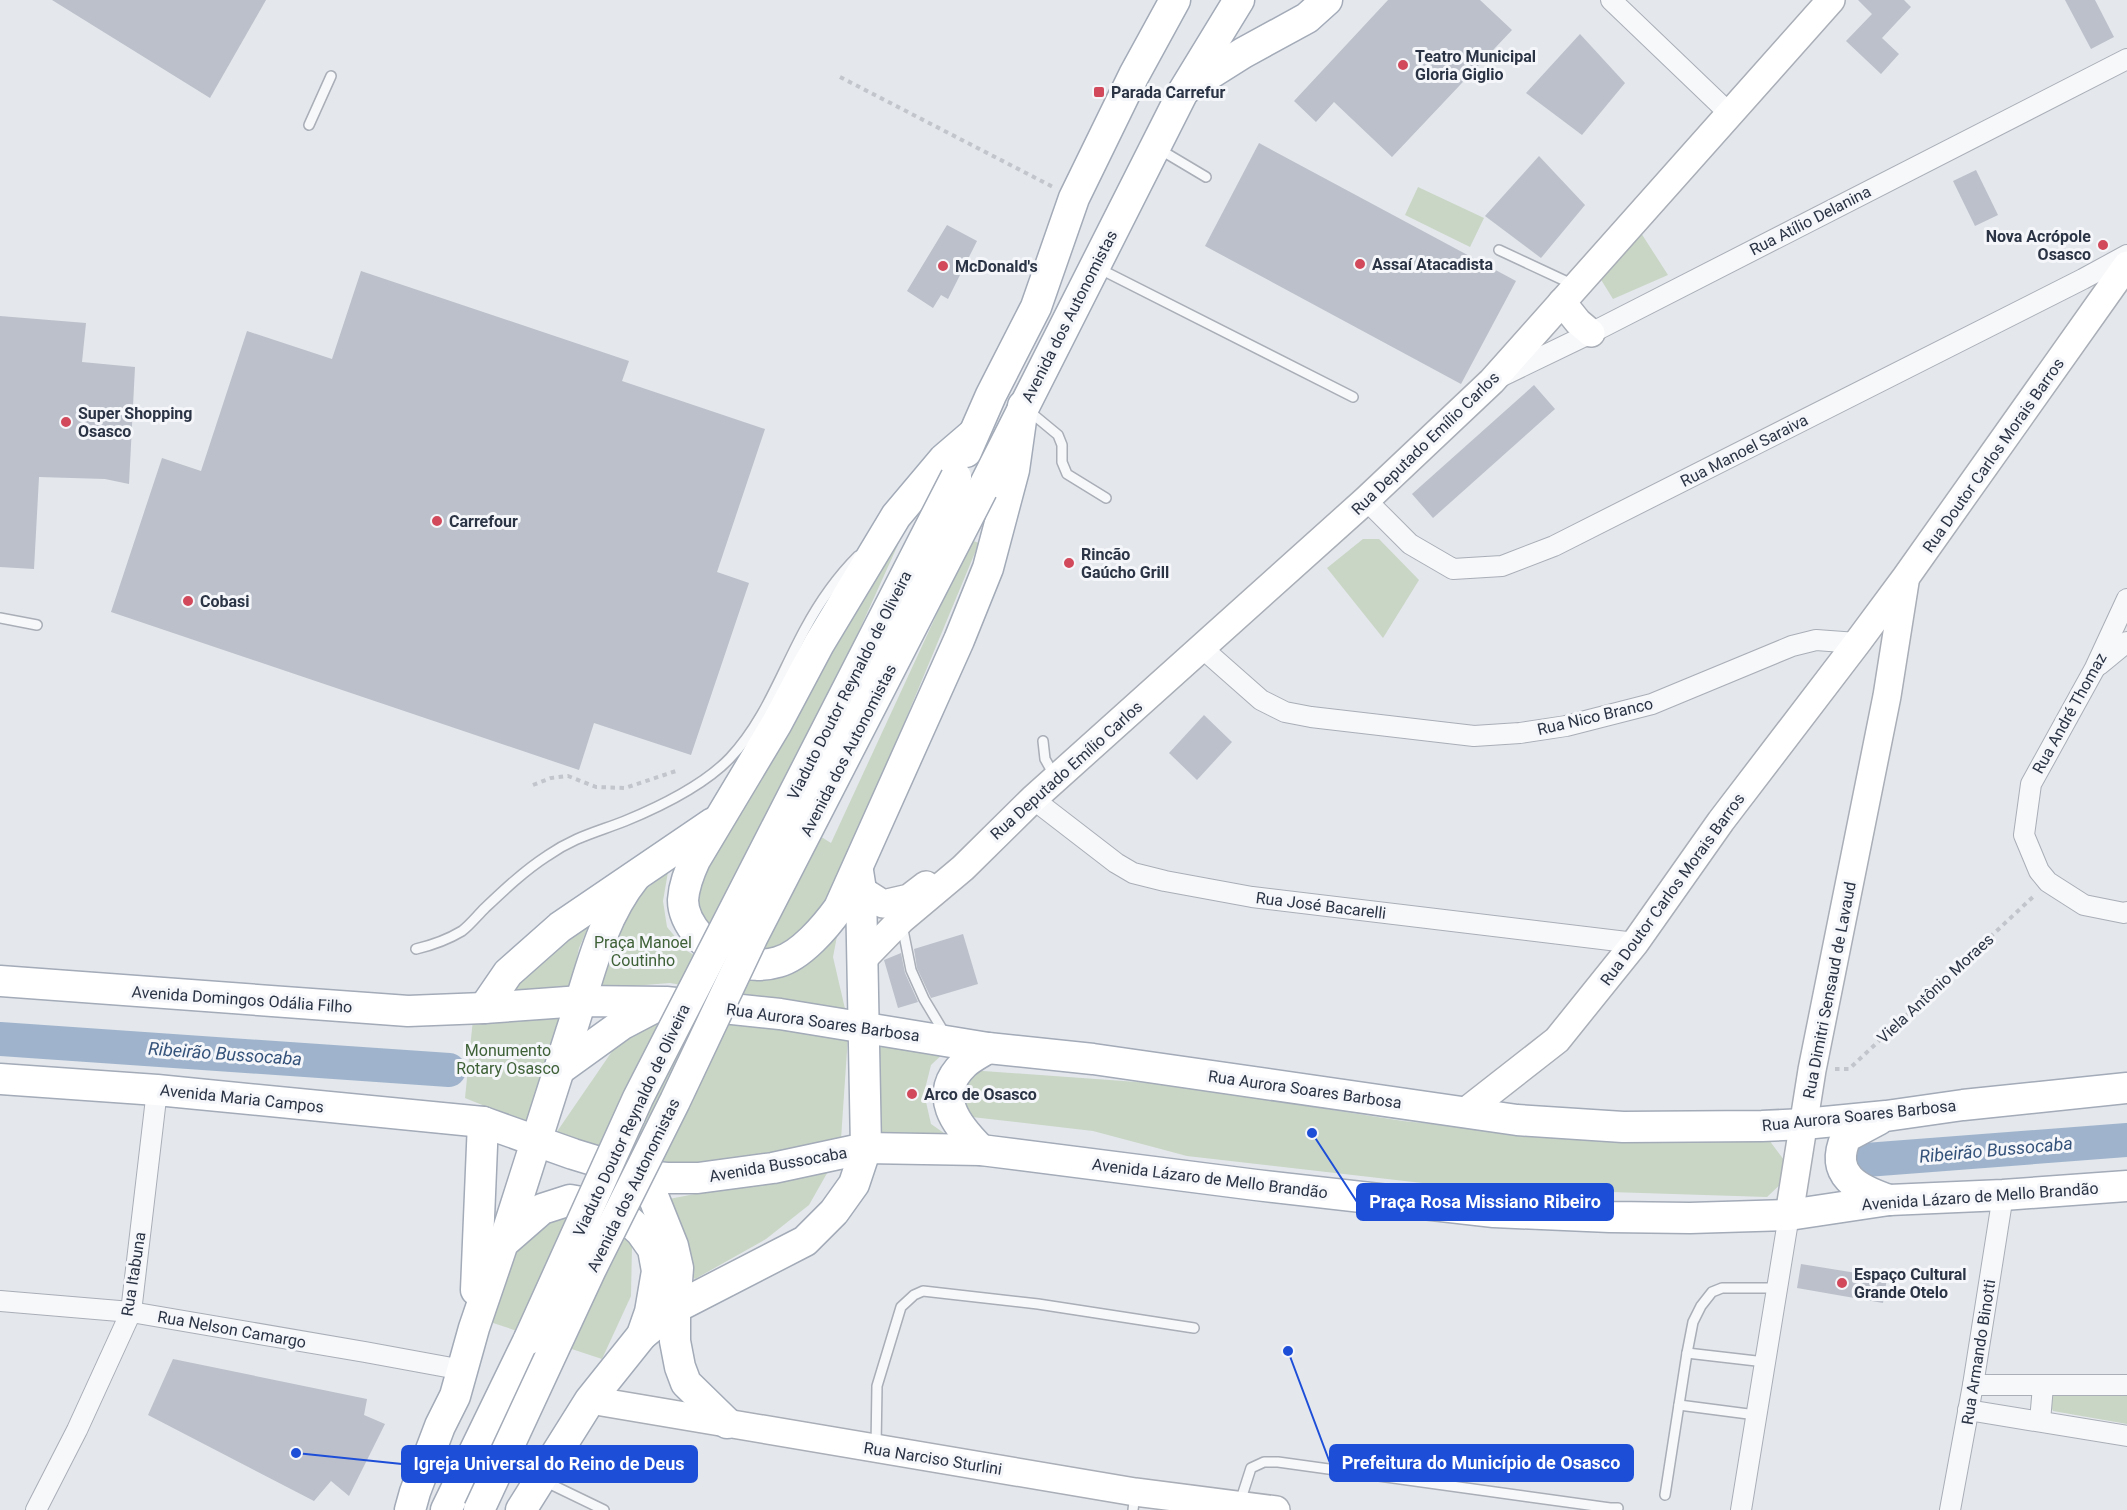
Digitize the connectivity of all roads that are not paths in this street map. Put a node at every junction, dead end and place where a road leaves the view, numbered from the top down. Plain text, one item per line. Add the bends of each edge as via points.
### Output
1 (1175, 0) edge
2 (1239, 0) edge
3 (1328, 0) edge
4 (1611, 0) edge
5 (1831, 0) edge
6 (2127, 58) edge
7 (331, 76) dead end
8 (1184, 90) junction
9 (1730, 114) junction
10 (309, 125) dead end
11 (1155, 147) junction
12 (1206, 177) dead end
13 (1499, 250) dead end
14 (2127, 255) edge
15 (2127, 265) edge
16 (1095, 266) junction
17 (1569, 294) junction
18 (1591, 333) junction
19 (1492, 381) junction
20 (1353, 397) dead end
21 (1023, 406) junction
22 (972, 435) junction
23 (969, 484) junction
24 (1106, 498) dead end
25 (1366, 500) junction
26 (885, 533) junction
27 (1906, 577) junction
28 (2127, 599) edge
29 (0, 618) edge
30 (38, 625) dead end
31 (2127, 642) edge
32 (1857, 643) junction
33 (1202, 648) junction
34 (2095, 668) junction
35 (1887, 696) junction
36 (1043, 741) dead end
37 (1056, 778) junction
38 (1033, 799) junction
39 (723, 816) junction
40 (982, 848) junction
41 (635, 877) junction
42 (859, 879) junction
43 (2127, 912) edge
44 (901, 920) junction
45 (1635, 943) junction
46 (416, 949) dead end
47 (862, 960) junction
48 (0, 981) edge
49 (581, 1001) junction
50 (666, 1002) junction
51 (484, 1008) junction
52 (863, 1026) junction
53 (949, 1041) junction
54 (987, 1047) junction
55 (560, 1069) junction
56 (0, 1079) edge
57 (2127, 1088) edge
58 (158, 1090) junction
59 (1465, 1112) junction
60 (1886, 1116) junction
61 (483, 1122) junction
62 (1804, 1124) junction
63 (537, 1140) junction
64 (866, 1148) junction
65 (981, 1150) junction
66 (645, 1176) junction
67 (2127, 1186) edge
68 (2003, 1195) junction
69 (1890, 1200) junction
70 (1789, 1215) junction
71 (503, 1243) junction
72 (1776, 1288) junction
73 (0, 1301) edge
74 (675, 1308) junction
75 (130, 1312) junction
76 (474, 1328) junction
77 (1194, 1328) dead end
78 (642, 1335) junction
79 (1686, 1353) junction
80 (1765, 1362) junction
81 (463, 1371) junction
82 (1973, 1385) junction
83 (2127, 1385) edge
84 (2043, 1386) junction
85 (591, 1400) junction
86 (1679, 1405) junction
87 (1968, 1410) junction
88 (1756, 1415) junction
89 (2040, 1421) junction
90 (727, 1423) junction
91 (2127, 1436) edge
92 (876, 1448) junction
93 (541, 1479) junction
94 (1665, 1495) dead end
95 (1134, 1501) edge
96 (1239, 1507) edge
97 (1618, 1508) dead end
98 (36, 1510) edge
99 (410, 1510) edge
100 (446, 1510) edge
101 (479, 1510) edge
102 (521, 1510) edge
103 (604, 1510) edge
104 (1276, 1510) edge
105 (1741, 1510) edge
106 (1950, 1510) edge

1 - 22 main road, Avenida dos Autonomistas via 1074,198 1036,307
2 - 8 main road, Avenida dos Autonomistas
3 - 8 main road via 1307,18
4 - 9 street
5 - 9 street, Rua Deputado Emílio Carlos
6 - 18 street, Rua Atílio Delanina
7 - 10 lane
8 - 11 main road, Avenida dos Autonomistas
9 - 17 street, Rua Deputado Emílio Carlos
11 - 12 lane
11 - 16 main road, Avenida dos Autonomistas
13 - 17 lane
14 - 25 street, Rua Manoel Saraiva via 1554,546 1502,566 1453,569 1410,544
15 - 27 street, Rua Doutor Carlos Morais Barros
16 - 20 lane
16 - 21 main road, Avenida dos Autonomistas
17 - 18 street via 1578,322
17 - 19 street, Rua Deputado Emílio Carlos
18 - 19 street, Rua Atílio Delanina
19 - 25 street, Rua Deputado Emílio Carlos
21 - 23 main road, Avenida dos Autonomistas
21 - 24 lane via 1058,435 1067,474
21 - 42 main road via 1014,470 988,568
22 - 23 main road, Avenida dos Autonomistas
22 - 26 main road via 944,459
23 - 100 main road, Viaduto Doutor Reynaldo de Oliveira, bridge via 638,1098 529,1339
23 - 101 main road, Avenida dos Autonomistas, bridge
25 - 33 street, Rua Deputado Emílio Carlos
26 - 39 main road
26 - 46 lane via 848,566 828,591 753,728 729,759 661,806 584,835 548,855 515,880 464,929 439,944
27 - 32 street, Rua Doutor Carlos Morais Barros
27 - 35 street, Rua Dimitri Sensaud de Lavaud
28 - 34 street, Rua André Thomaz
29 - 30 lane
31 - 34 street
32 - 33 street, Rua Nico Branco via 1816,640 1792,646 1652,704 1566,726 1474,736 1285,712 1261,700
32 - 35 street via 1872,660
32 - 45 street, Rua Doutor Carlos Morais Barros via 1720,821
33 - 37 street, Rua Deputado Emílio Carlos
34 - 43 street, Rua André Thomaz via 2031,784 2024,835 2039,871 2048,882 2084,905
35 - 62 street, Rua Dimitri Sensaud de Lavaud
36 - 37 lane via 1045,759
37 - 38 street, Rua Deputado Emílio Carlos
38 - 40 street, Rua Deputado Emílio Carlos
38 - 45 street, Rua José Bacarelli via 1116,863 1144,876 1252,897
39 - 41 main road
39 - 42 main road via 695,860 683,901 688,921 703,942 733,961 756,965 780,962 796,953 824,928
40 - 42 street, Rua Deputado Emílio Carlos via 955,861 909,898 883,904
40 - 44 street, Rua Deputado Emílio Carlos
41 - 49 main road via 607,921
41 - 51 main road via 560,927 508,973
42 - 47 main road
44 - 47 street, Rua Deputado Emílio Carlos
44 - 53 lane via 911,970
45 - 59 street, Rua Doutor Carlos Morais Barros via 1557,1040
47 - 52 main road
48 - 51 main road, Avenida Domingos Odália Filho via 408,1011
49 - 50 main road, Rua Aurora Soares Barbosa
49 - 51 main road, Rua Aurora Soares Barbosa
49 - 55 main road
50 - 52 main road, Rua Aurora Soares Barbosa
50 - 55 main road via 621,1025
52 - 53 main road, Rua Aurora Soares Barbosa
52 - 64 main road
53 - 54 main road, Rua Aurora Soares Barbosa
54 - 59 main road, Rua Aurora Soares Barbosa
54 - 65 main road via 953,1077 948,1095 951,1112
55 - 63 main road
56 - 58 main road, Avenida Maria Campos
57 - 60 main road, Rua Aurora Soares Barbosa
58 - 61 main road, Avenida Maria Campos
58 - 75 street, Rua Itabuna
59 - 62 main road, Rua Aurora Soares Barbosa via 1517,1120 1623,1127
60 - 62 main road, Rua Aurora Soares Barbosa
60 - 69 main road via 1846,1137 1839,1157 1843,1172 1855,1183
61 - 63 main road, Avenida Bussocaba
61 - 76 main road
62 - 70 street, Rua Dimitri Sensaud de Lavaud
63 - 66 main road, Avenida Bussocaba
63 - 71 main road
64 - 65 main road, Avenida Lázaro de Mello Brandão
64 - 66 main road, Avenida Bussocaba via 773,1168 698,1178
64 - 74 main road via 854,1185 805,1241
65 - 70 main road, Avenida Lázaro de Mello Brandão via 1494,1212 1610,1217
66 - 74 main road via 673,1246 678,1268
67 - 68 main road, Avenida Lázaro de Mello Brandão
68 - 69 main road, Avenida Lázaro de Mello Brandão
68 - 82 street, Rua Armando Binotti
69 - 70 main road, Avenida Lázaro de Mello Brandão
70 - 72 street, Rua Dimitri Sensaud de Lavaud
71 - 76 main road
71 - 78 main road via 542,1209 570,1200 615,1208 653,1249 657,1271
72 - 79 lane via 1722,1288 1712,1292 1694,1322
72 - 80 street, Rua Dimitri Sensaud de Lavaud
73 - 75 street, Rua Nelson Camargo
74 - 78 main road
74 - 90 main road via 675,1341 686,1383
75 - 81 street, Rua Nelson Camargo
75 - 98 street, Rua Itabuna
76 - 81 main road
77 - 92 lane via 1038,1304 923,1292 914,1295 901,1307 877,1386
78 - 85 main road
79 - 80 lane
79 - 86 lane
80 - 88 street, Rua Dimitri Sensaud de Lavaud
81 - 99 main road
82 - 84 street
82 - 87 street, Rua Armando Binotti
83 - 84 street
84 - 89 street
85 - 90 street, Rua Narciso Sturlini
85 - 93 main road
86 - 88 lane
86 - 94 lane
87 - 89 street
87 - 106 street, Rua Armando Binotti
88 - 105 street, Rua Dimitri Sensaud de Lavaud
89 - 91 street
90 - 92 street, Rua Narciso Sturlini
92 - 95 street, Rua Narciso Sturlini
93 - 102 main road
93 - 103 lane
95 - 96 street, Rua Narciso Sturlini
96 - 97 lane via 1251,1468 1271,1462
96 - 104 street, Rua Narciso Sturlini

